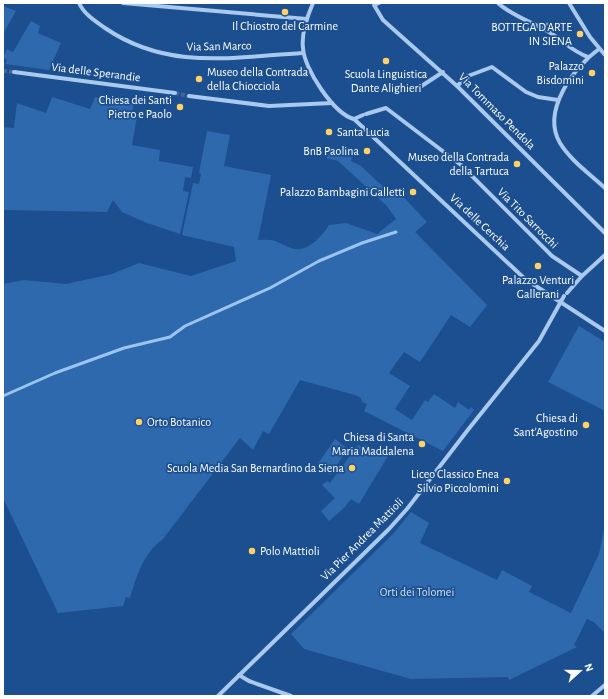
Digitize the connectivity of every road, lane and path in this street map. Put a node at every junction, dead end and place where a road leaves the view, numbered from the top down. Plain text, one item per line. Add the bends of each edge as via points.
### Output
1 (79, 3) edge
2 (123, 3) edge
3 (189, 3) edge
4 (313, 3) edge
5 (498, 3) edge
6 (569, 3) edge
7 (377, 4) edge
8 (189, 9) junction
9 (306, 19) junction
10 (599, 49) junction
11 (303, 53) junction
12 (605, 55) edge
13 (588, 57) junction
14 (14, 72) tunnel mouth
15 (443, 72) junction
16 (457, 86) junction
17 (417, 89) dead end
18 (175, 93) tunnel mouth
19 (189, 96) tunnel mouth
20 (558, 100) junction
21 (332, 103) junction
22 (354, 119) junction
23 (605, 188) edge
24 (605, 234) edge
25 (605, 254) edge
26 (582, 276) junction
27 (560, 302) junction
28 (605, 331) edge
29 (239, 675) junction
30 (605, 685) edge
31 (218, 696) edge
32 (291, 696) edge
33 (592, 696) edge

1 - 11 street, Via San Marco via 88,15 113,33 159,53 207,59
2 - 8 street
3 - 8 street
4 - 9 street
5 - 13 street via 507,11 549,32 579,54
6 - 10 street
7 - 15 street, Via Tommaso Pendola via 383,20
8 - 9 street
9 - 11 street
10 - 12 street
10 - 13 street
11 - 21 street, Via delle Cerchia via 311,71
13 - 20 street
14 - 18 street, Via delle Sperandie
15 - 16 street, Via Tommaso Pendola
15 - 17 street
16 - 20 street via 468,76 492,67 526,92
16 - 24 street, Via Tommaso Pendola
19 - 21 street via 264,106
20 - 23 street via 558,138 569,154
21 - 22 street, Via delle Cerchia via 342,113
22 - 26 street, Via Tito Sarrocchi via 386,108 461,165 552,256
22 - 27 street, Via delle Cerchia via 525,279
25 - 26 street, Via Pier Andrea Mattioli
26 - 27 street, Via Pier Andrea Mattioli
27 - 28 street, Via delle Cerchia
27 - 29 street, Via Pier Andrea Mattioli via 542,337 398,520
29 - 31 street, Via Pier Andrea Mattioli
29 - 32 street
30 - 33 street

